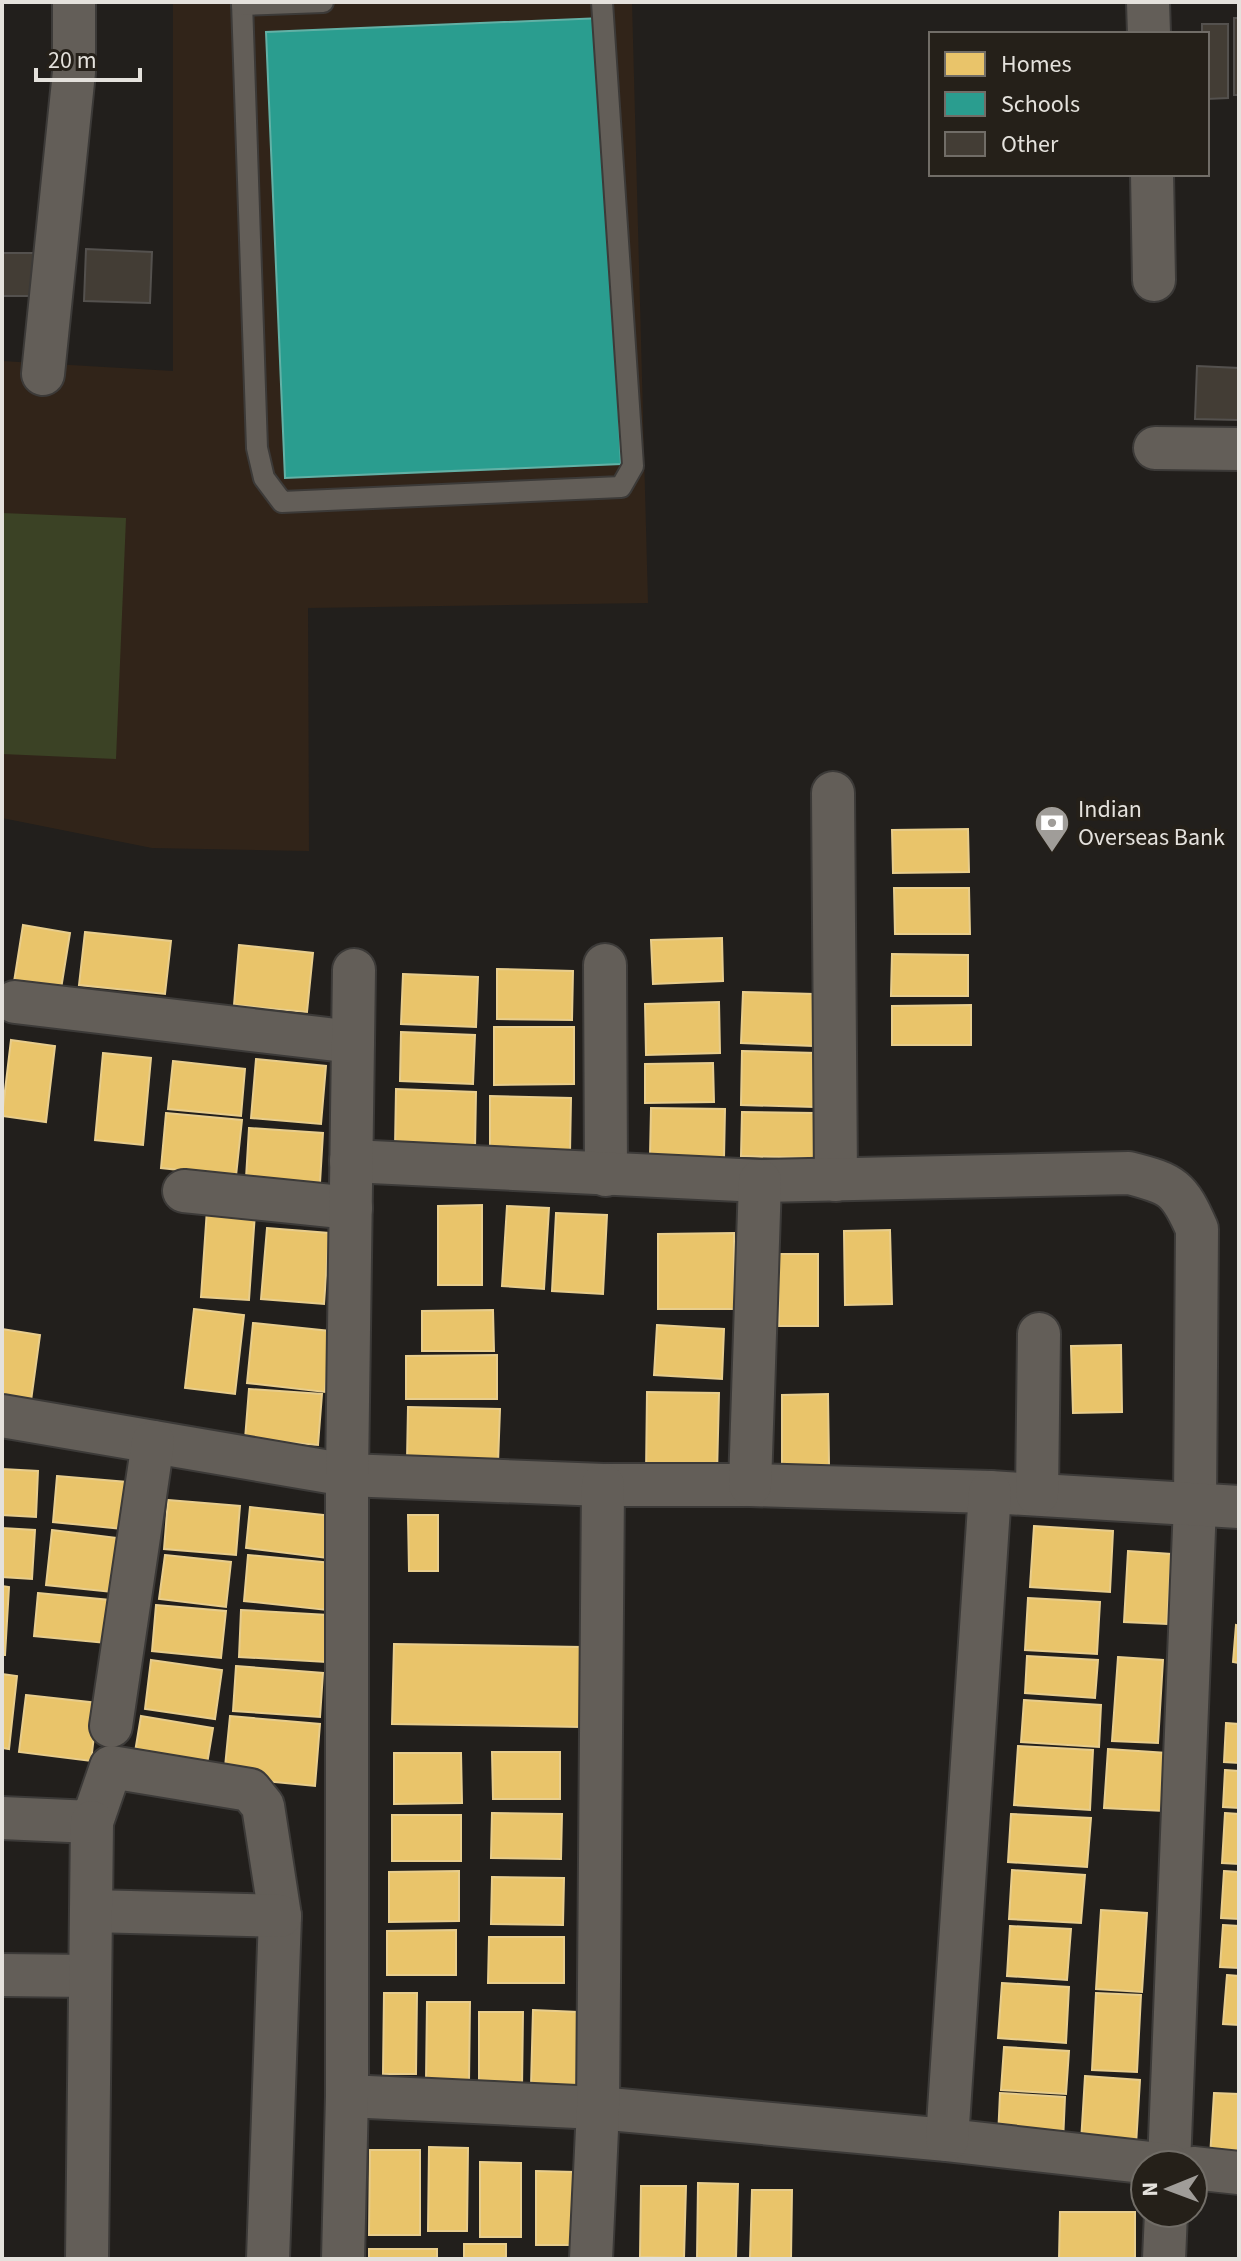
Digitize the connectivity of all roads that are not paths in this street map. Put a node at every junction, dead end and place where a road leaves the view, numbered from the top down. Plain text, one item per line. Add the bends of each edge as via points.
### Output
1 (74, 2) edge
2 (323, 2) edge
3 (602, 2) edge
4 (1148, 2) edge
5 (242, 4) edge
6 (1149, 32) edge
7 (1152, 176) edge
8 (1154, 280) dead end
9 (43, 374) dead end
10 (1155, 448) dead end
11 (1239, 449) edge
12 (833, 793) dead end
13 (605, 965) dead end
14 (354, 970) dead end
15 (15, 1002) dead end
16 (353, 1042) junction
17 (351, 1161) junction
18 (606, 1175) junction
19 (836, 1180) junction
20 (760, 1181) junction
21 (184, 1191) dead end
22 (351, 1208) junction
23 (1039, 1334) dead end
24 (2, 1416) edge
25 (153, 1442) junction
26 (347, 1475) junction
27 (603, 1485) junction
28 (750, 1485) junction
29 (990, 1492) junction
30 (1037, 1494) junction
31 (1195, 1504) junction
32 (1239, 1507) edge
33 (111, 1726) dead end
34 (2, 1818) edge
35 (92, 1822) junction
36 (91, 1911) junction
37 (280, 1916) junction
38 (2, 1975) edge
39 (90, 1976) junction
40 (347, 2096) junction
41 (598, 2108) junction
42 (947, 2140) junction
43 (1170, 2149) edge
44 (1129, 2160) edge
45 (1209, 2170) edge
46 (1239, 2173) edge
47 (1165, 2229) edge
48 (87, 2259) edge
49 (268, 2259) edge
50 (343, 2259) edge
51 (591, 2259) edge
52 (1164, 2259) edge

1 - 9 street via 74,72
2 - 5 lane
3 - 5 lane via 633,466 627,479 621,487 282,502 264,478 257,448
4 - 6 street
7 - 8 street
10 - 11 street
12 - 19 street
13 - 18 street
14 - 16 street
15 - 16 street
16 - 17 street
17 - 18 street
17 - 22 street
18 - 20 street
19 - 20 street
19 - 31 street via 1129,1173 1159,1181 1184,1198 1197,1229
20 - 28 street
21 - 22 street
22 - 26 street
23 - 30 street
24 - 25 street
25 - 26 street
25 - 33 street
26 - 27 street
26 - 40 street
27 - 28 street
27 - 41 street
28 - 29 street
29 - 30 street
29 - 42 street
30 - 31 street
31 - 32 street
31 - 43 street
34 - 35 street
35 - 36 street
35 - 37 street via 111,1767 250,1790 263,1806
36 - 37 street
36 - 39 street
37 - 49 street
38 - 39 street
39 - 48 street
40 - 41 street
40 - 50 street
41 - 42 street
41 - 51 street
42 - 44 street
45 - 46 street
47 - 52 street

